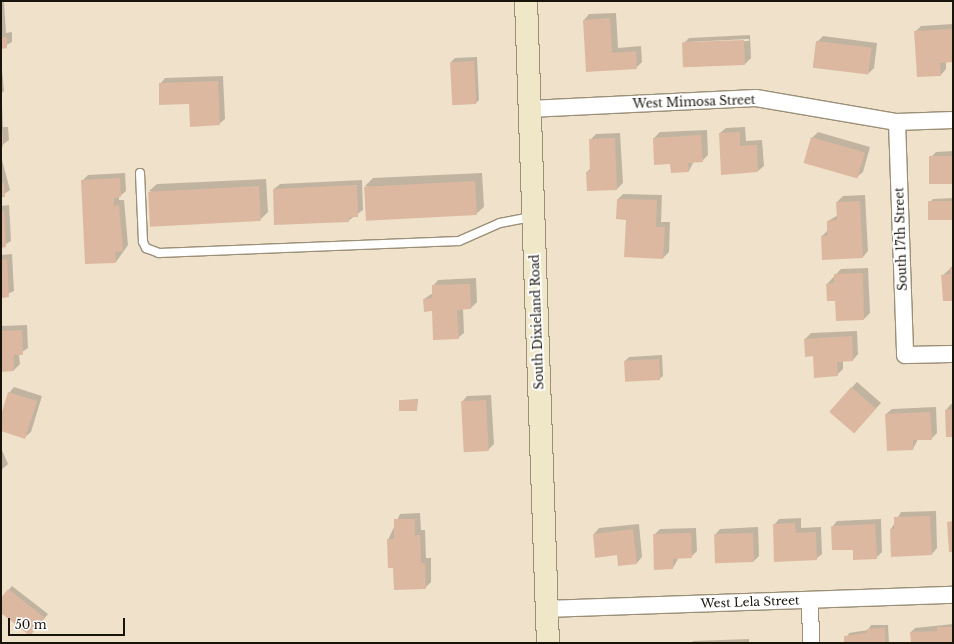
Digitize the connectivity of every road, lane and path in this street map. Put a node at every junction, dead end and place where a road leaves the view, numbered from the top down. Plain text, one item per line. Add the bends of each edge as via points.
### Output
1 (526, 1) edge
2 (529, 109) junction
3 (953, 120) edge
4 (897, 122) junction
5 (140, 173) dead end
6 (534, 217) junction
7 (953, 354) edge
8 (953, 595) edge
9 (810, 600) junction
10 (546, 609) junction
11 (548, 643) edge
12 (811, 643) edge

1 - 2 main road, South Dixieland Road
2 - 4 street, West Mimosa Street via 756,98
2 - 6 main road, South Dixieland Road
3 - 4 street, West Mimosa Street
4 - 7 street, South 17th Street via 905,355
5 - 6 lane via 143,242 146,248 159,252 459,241 500,223
6 - 10 main road, South Dixieland Road
8 - 9 street, West Lela Street
9 - 10 street, West Lela Street
9 - 12 street
10 - 11 main road, South Dixieland Road

